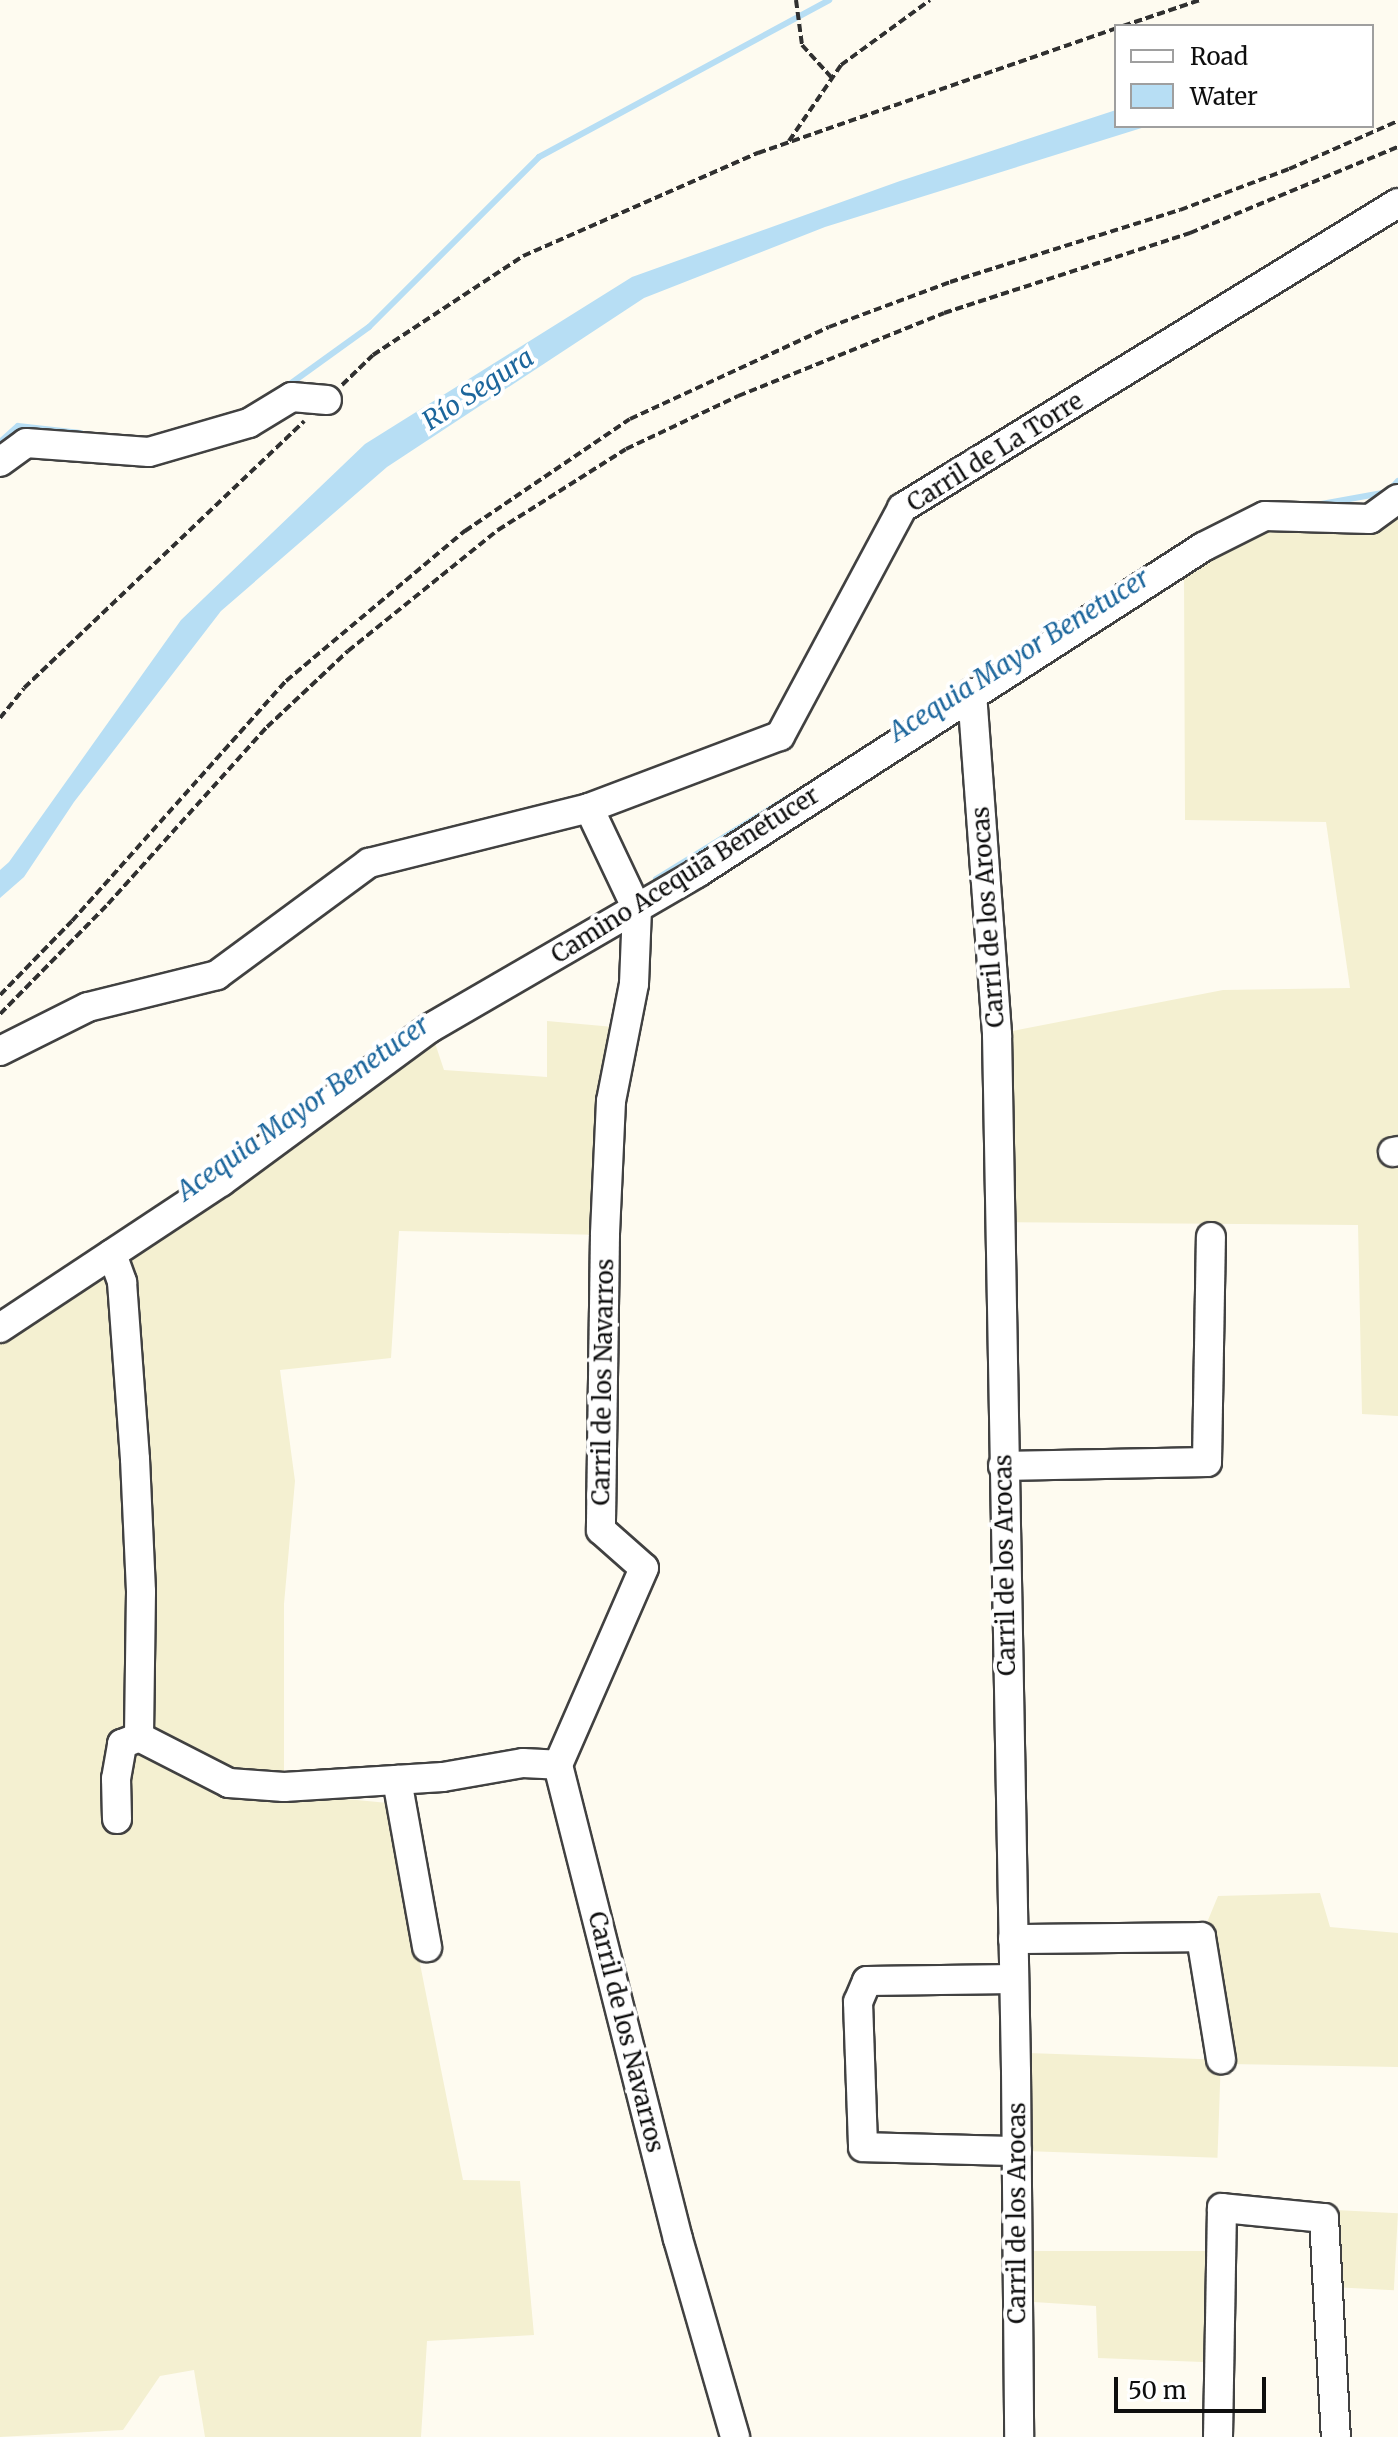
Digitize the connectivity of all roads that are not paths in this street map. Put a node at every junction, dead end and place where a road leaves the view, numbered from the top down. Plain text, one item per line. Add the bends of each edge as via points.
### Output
1 (1398, 203) edge
2 (327, 400) road end
3 (0, 462) edge
4 (1398, 499) edge
5 (972, 693) junction
6 (589, 808) junction
7 (637, 909) junction
8 (0, 1051) edge
9 (1211, 1237) dead end
10 (112, 1254) junction
11 (0, 1328) edge
12 (1003, 1466) junction
13 (139, 1737) junction
14 (558, 1765) junction
15 (397, 1780) junction
16 (117, 1819) dead end
17 (1013, 1939) junction
18 (427, 1947) dead end
19 (1014, 1979) junction
20 (1221, 2059) dead end
21 (1017, 2151) junction
22 (735, 2437) edge
23 (1019, 2437) edge
24 (1218, 2437) edge
25 (1336, 2437) edge

1 - 6 street, Carril de La Torre via 902,508 780,736
2 - 3 street via 292,397 249,423 149,452 26,443
4 - 5 street, Camino Acequia Benetucer via 1370,519 1265,516 1203,547
5 - 7 street, Camino Acequia Benetucer
5 - 12 street, Carril de los Arocas via 997,1034
6 - 7 street, Carril de los Navarros
6 - 8 street, Carril de La Torre via 369,863 217,975 88,1007
7 - 10 street, Camino Acequia Benetucer via 430,1028 221,1182
7 - 14 street, Carril de los Navarros via 634,984 611,1101 601,1530 644,1568
9 - 12 street via 1207,1462
10 - 11 street, Camino Acequia Benetucer
10 - 13 street via 122,1282 135,1459 141,1592
12 - 17 street, Carril de los Arocas
13 - 15 street via 229,1783 284,1787
13 - 16 street via 122,1744
14 - 15 street via 523,1763
14 - 22 street, Carril de los Navarros via 678,2239
15 - 18 street
17 - 19 street, Carril de los Arocas
17 - 20 street via 1201,1937
19 - 21 street, Carril de los Arocas
19 - 21 street via 867,1981 858,2002 863,2147
21 - 23 street, Carril de los Arocas
24 - 25 street via 1222,2208 1324,2218

